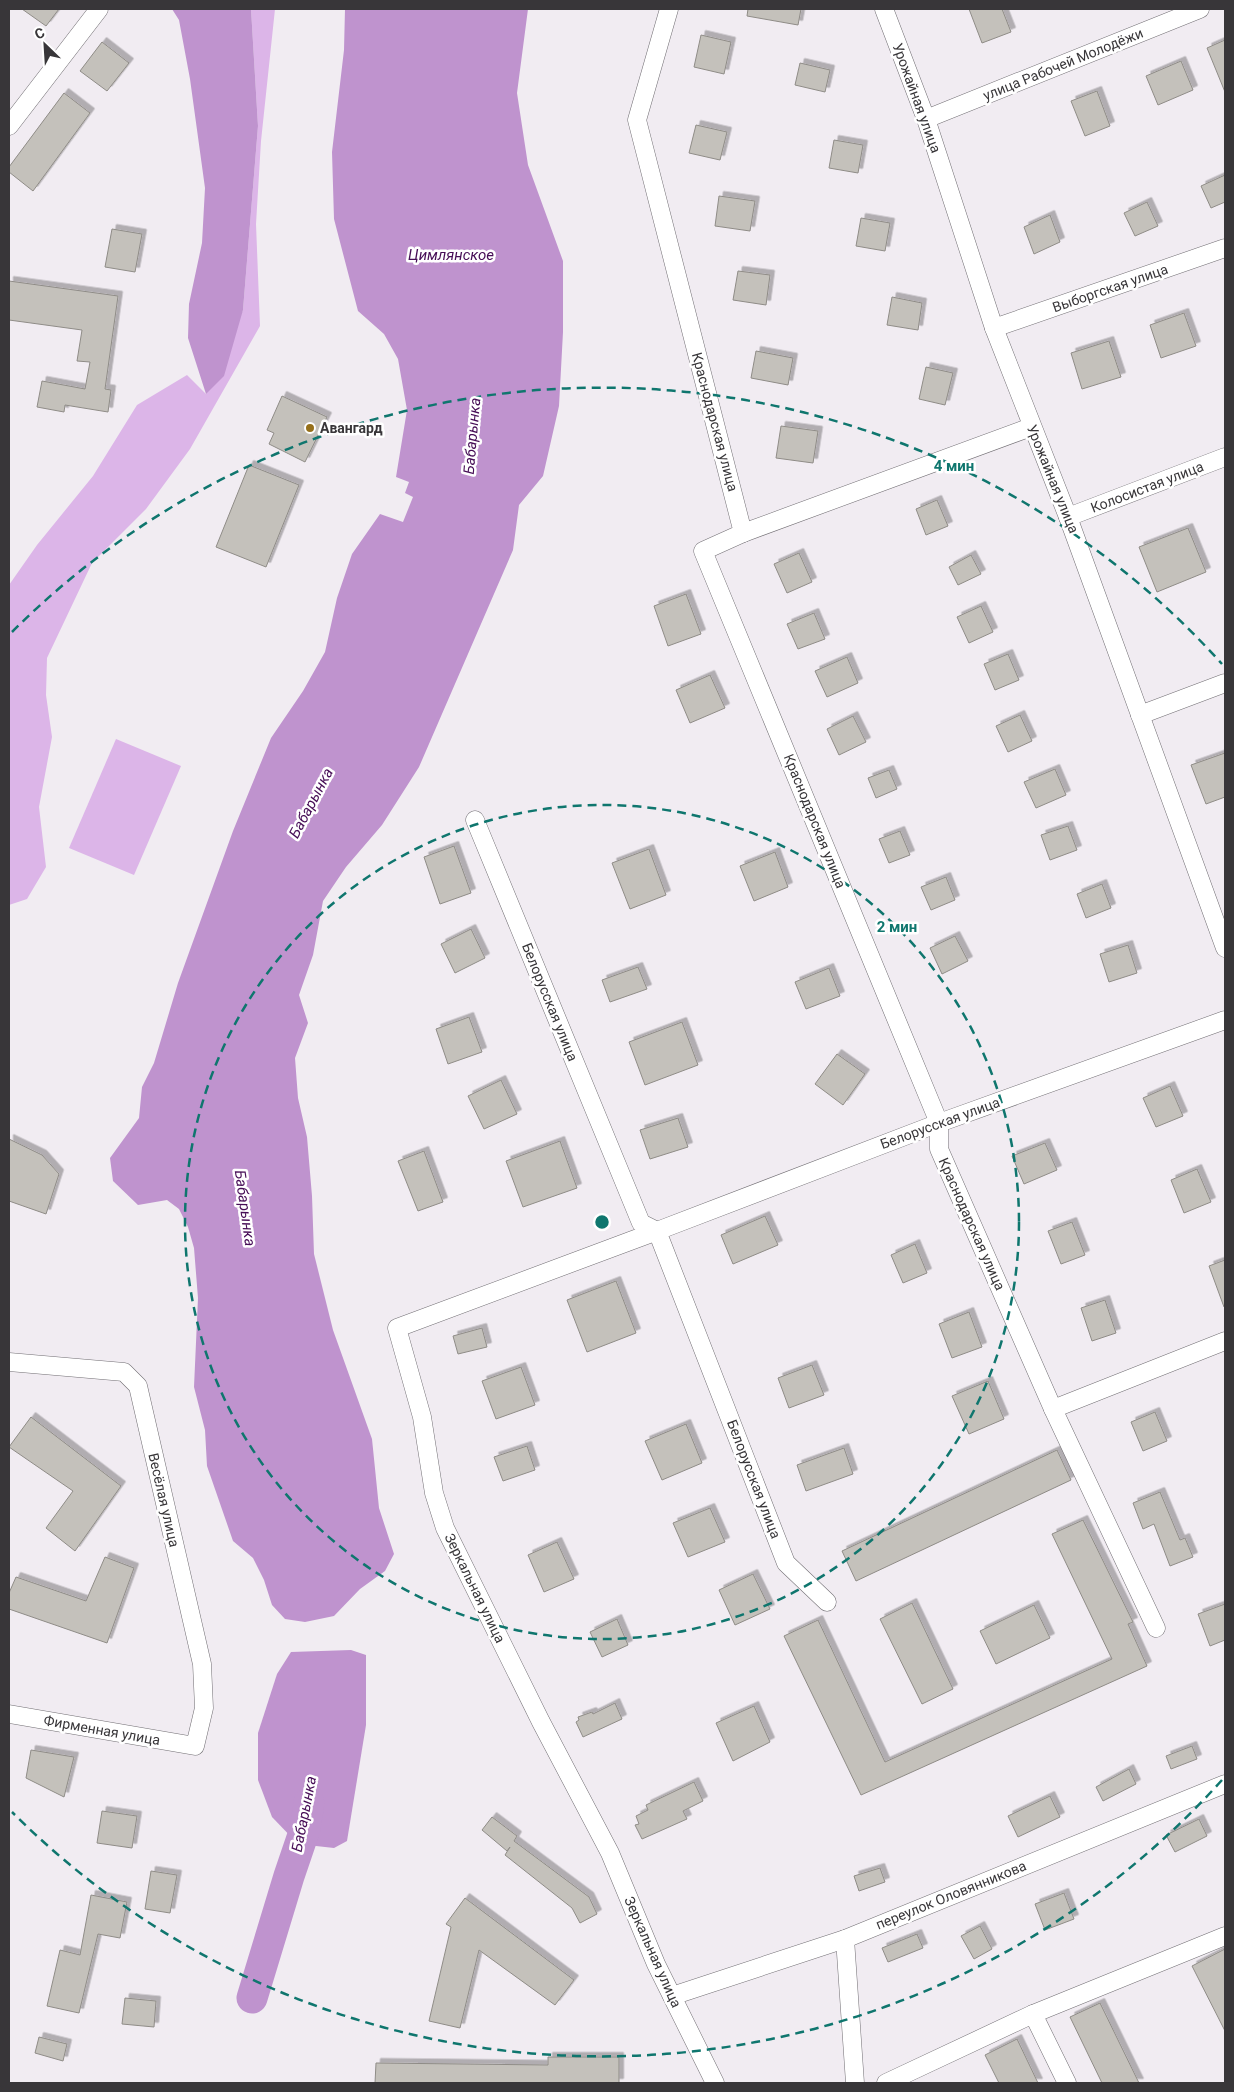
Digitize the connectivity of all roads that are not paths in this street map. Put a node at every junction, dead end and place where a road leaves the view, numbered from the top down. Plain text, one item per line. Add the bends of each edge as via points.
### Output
1 (99, 9) edge
2 (669, 9) edge
3 (884, 9) edge
4 (1200, 9) edge
5 (926, 119) junction
6 (9, 126) edge
7 (1225, 248) edge
8 (994, 328) junction
9 (1032, 427) junction
10 (1225, 457) edge
11 (1068, 517) junction
12 (744, 533) junction
13 (1225, 683) edge
14 (1140, 715) junction
15 (475, 820) dead end
16 (1225, 948) edge
17 (1225, 1020) edge
18 (940, 1123) junction
19 (657, 1231) junction
20 (1225, 1341) edge
21 (9, 1362) edge
22 (1053, 1409) junction
23 (827, 1602) dead end
24 (1156, 1628) dead end
25 (9, 1714) edge
26 (195, 1746) joint
27 (1225, 1784) edge
28 (1225, 1936) edge
29 (844, 1939) junction
30 (672, 1996) junction
31 (1033, 2014) junction
32 (715, 2083) edge
33 (855, 2083) edge
34 (886, 2083) edge
35 (1066, 2083) edge

1 - 6 street
2 - 12 street, Краснодарская улица via 636,120
3 - 5 street, Урожайная улица
4 - 5 street, улица Рабочей Молодёжи
5 - 8 street, Урожайная улица
7 - 8 street, Выборгская улица
8 - 9 street, Урожайная улица
9 - 11 street, Урожайная улица
9 - 12 street
10 - 11 street, Колосистая улица
11 - 14 street, Урожайная улица
12 - 18 street, Краснодарская улица via 704,551
13 - 14 street
14 - 16 street, Урожайная улица
15 - 19 street, Белорусская улица via 641,1223
17 - 18 street, Белорусская улица
18 - 19 street, Белорусская улица
18 - 22 street, Краснодарская улица via 939,1150
19 - 23 street, Белорусская улица via 786,1562
19 - 30 street, Зеркальная улица via 397,1328 422,1416 434,1493 446,1528 541,1722 610,1853
20 - 22 street
21 - 26 street, Весёлая улица via 124,1372 138,1386 202,1664 204,1708
22 - 24 street, Краснодарская улица
25 - 26 street, Фирменная улица
27 - 29 street, переулок Оловянникова
28 - 31 street
29 - 30 street, переулок Оловянникова
29 - 33 street
30 - 32 street, Зеркальная улица
31 - 34 street
31 - 35 street

